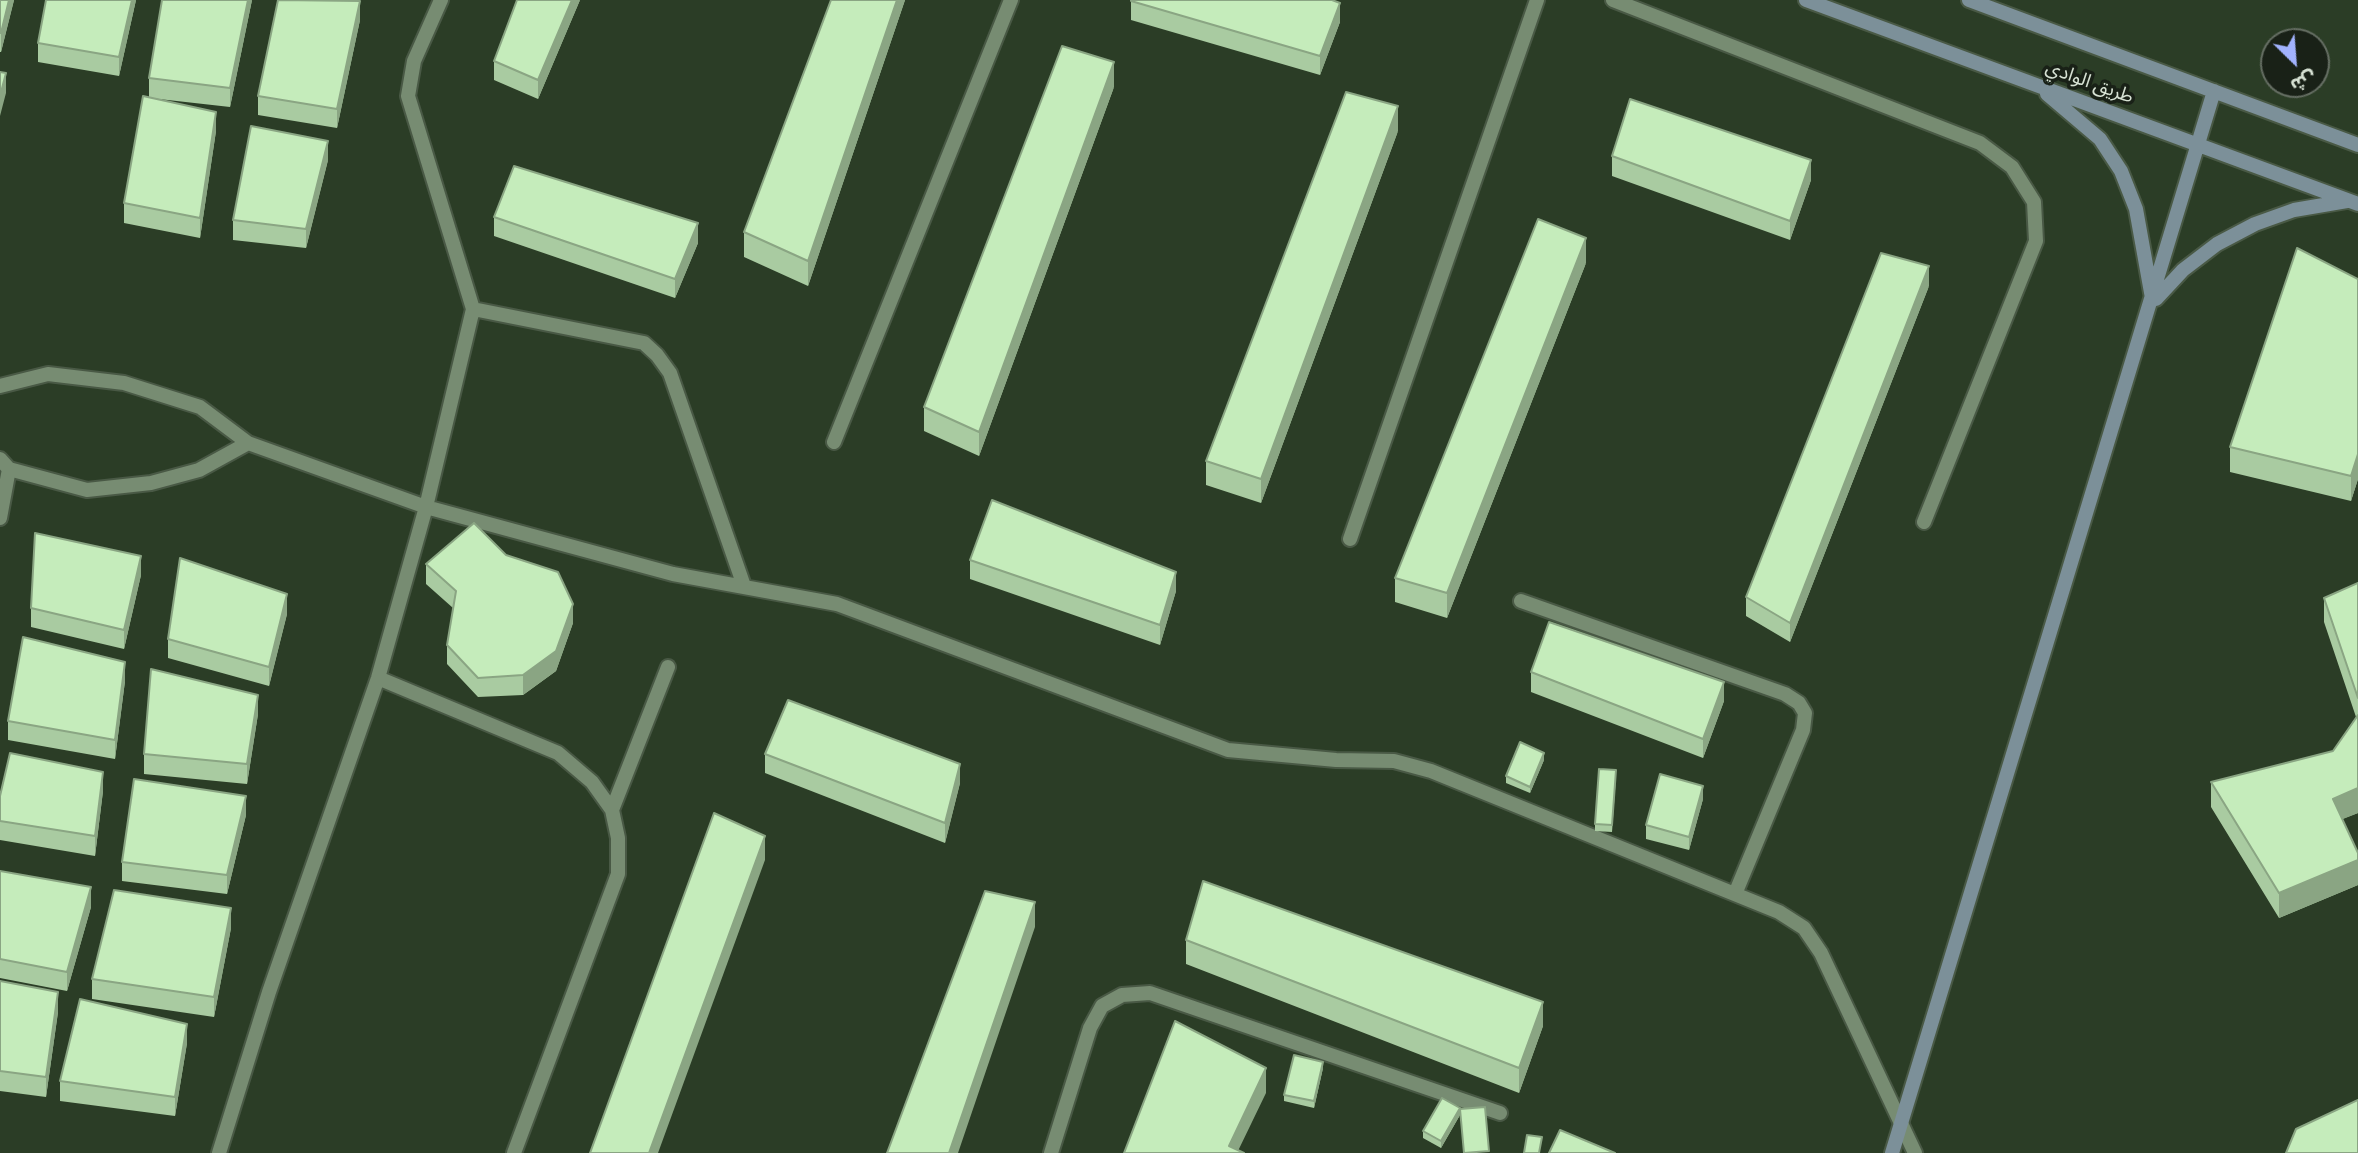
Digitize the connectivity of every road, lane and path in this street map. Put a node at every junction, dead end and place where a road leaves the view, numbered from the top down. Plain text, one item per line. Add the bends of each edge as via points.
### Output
1 (441, 0) edge
2 (1011, 0) edge
3 (1537, 0) edge
4 (1613, 0) edge
5 (1806, 0) edge
6 (1969, 0) edge
7 (2036, 85) junction
8 (2214, 91) junction
9 (2198, 145) junction
10 (2358, 145) edge
11 (2353, 202) edge
12 (2152, 303) junction
13 (473, 309) junction
14 (0, 386) edge
15 (834, 442) dead end
16 (248, 443) junction
17 (4, 464) edge
18 (426, 506) junction
19 (0, 518) edge
20 (1924, 522) dead end
21 (1350, 540) dead end
22 (744, 586) junction
23 (1521, 601) dead end
24 (668, 667) dead end
25 (378, 678) junction
26 (612, 810) junction
27 (1735, 894) junction
28 (1500, 1113) dead end
29 (1901, 1125) junction
30 (219, 1153) edge
31 (514, 1153) edge
32 (1051, 1153) edge
33 (1892, 1153) edge
34 (1914, 1153) edge

1 - 13 street via 414,61 408,96
2 - 15 street
3 - 21 street
4 - 20 street via 1980,143 2011,167 2034,202 2036,241
5 - 7 main road, طريق الوادي
6 - 8 main road, طريق الوادي
7 - 9 main road, طريق الوادي
7 - 12 main road via 2100,139 2120,171 2136,209
8 - 9 main road
8 - 10 main road, طريق الوادي
9 - 11 main road, طريق الوادي
9 - 12 main road
11 - 12 main road via 2294,210 2245,229 2183,270
12 - 29 main road
13 - 18 street
13 - 22 street via 644,343 657,355 670,373
14 - 16 street via 48,374 124,383 200,407
16 - 17 street via 199,470 151,483 87,490
16 - 18 street
17 - 19 street
18 - 22 street via 673,574
18 - 25 street
22 - 27 street via 838,604 1228,750 1394,761 1431,771
23 - 27 street via 1785,694 1799,703 1805,713 1803,730
24 - 26 street
25 - 26 street via 558,753 592,782
25 - 30 street via 269,992
26 - 31 street via 618,874
27 - 29 street via 1804,928 1821,953
28 - 32 street via 1150,993 1122,995 1102,1006 1090,1028
29 - 33 main road
29 - 34 street

